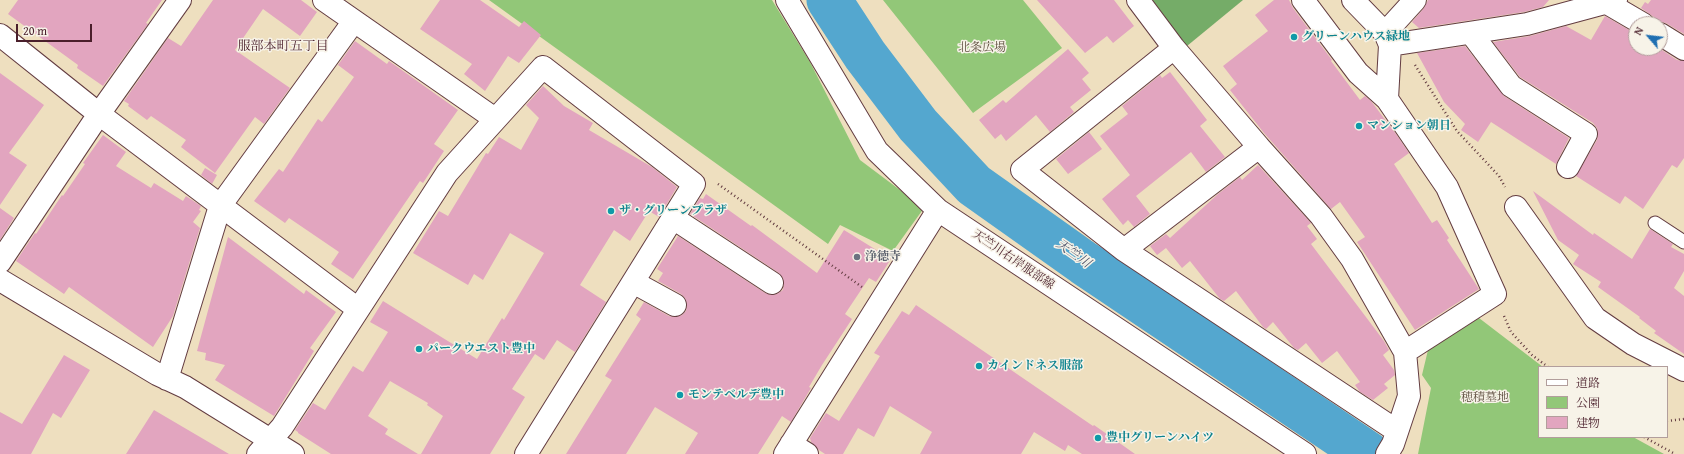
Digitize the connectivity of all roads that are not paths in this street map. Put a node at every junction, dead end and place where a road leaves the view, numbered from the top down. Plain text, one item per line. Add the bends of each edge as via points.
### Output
1 (180, 0) edge
2 (324, 0) edge
3 (787, 0) edge
4 (1138, 0) edge
5 (1303, 0) edge
6 (1353, 0) edge
7 (1415, 0) edge
8 (1612, 1) edge
9 (1632, 16) edge
10 (354, 21) junction
11 (1471, 33) junction
12 (0, 35) edge
13 (1668, 39) edge
14 (1392, 41) junction
15 (1174, 48) junction
16 (1684, 49) edge
17 (1387, 99) junction
18 (99, 114) junction
19 (495, 119) junction
20 (1259, 147) junction
21 (1568, 167) dead end
22 (220, 206) junction
23 (1516, 207) road end
24 (938, 210) junction
25 (673, 218) junction
26 (1654, 223) dead end
27 (1684, 242) edge
28 (1124, 250) junction
29 (0, 262) edge
30 (0, 280) edge
31 (633, 282) junction
32 (772, 284) dead end
33 (675, 305) dead end
34 (358, 308) junction
35 (1405, 352) junction
36 (1684, 370) edge
37 (167, 378) junction
38 (1392, 443) edge
39 (264, 447) edge
40 (794, 451) edge
41 (293, 454) edge
42 (526, 454) edge
43 (1304, 454) edge

1 - 18 street
2 - 10 street
3 - 24 street, 天竺川右岸服部線 via 877,151
4 - 15 street
5 - 17 street via 1358,73
6 - 14 street
7 - 14 street
8 - 9 street
8 - 11 street via 1527,24
10 - 19 street
10 - 22 street
11 - 14 street
11 - 21 street via 1510,86 1586,134
12 - 18 street
13 - 16 street
14 - 17 street
15 - 20 street
15 - 28 street via 1022,170
17 - 35 street via 1447,187 1495,294
18 - 22 street
18 - 29 street
19 - 25 street via 543,67 694,184
19 - 34 street via 447,173
20 - 28 street
20 - 35 street via 1321,216 1352,259
22 - 34 street
22 - 37 street
23 - 36 street via 1595,318 1633,344
24 - 40 street via 881,301
24 - 43 street, 天竺川右岸服部線
25 - 31 street
25 - 32 street
26 - 27 lane
28 - 38 street
30 - 37 street
31 - 33 street
31 - 42 street
34 - 39 street via 282,427
35 - 38 street via 1408,396
37 - 39 street via 185,387
39 - 41 street

